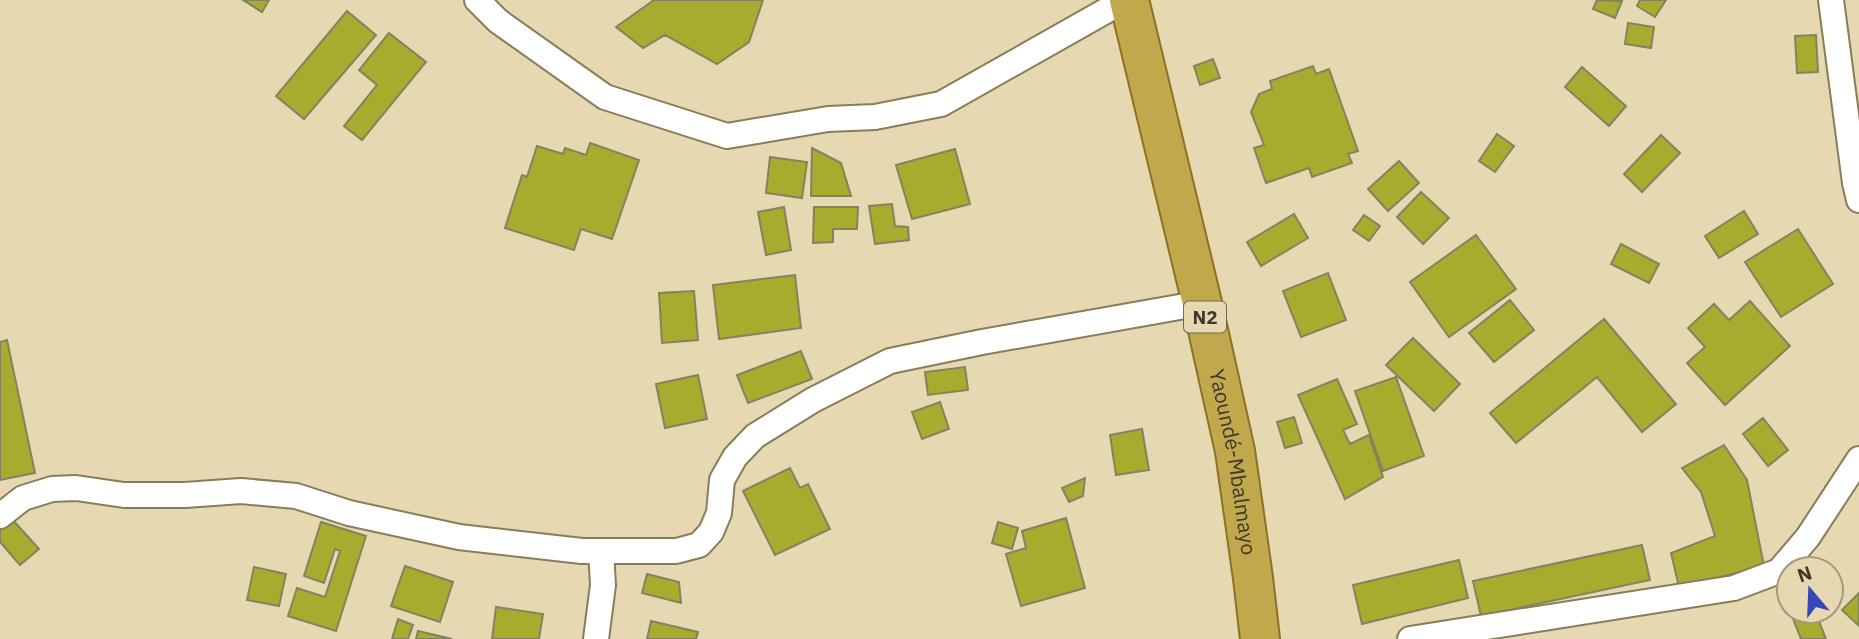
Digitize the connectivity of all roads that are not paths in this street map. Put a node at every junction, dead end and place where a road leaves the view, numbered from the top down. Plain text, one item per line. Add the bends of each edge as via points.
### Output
1 (477, 0) edge
2 (1127, 0) edge
3 (1831, 0) edge
4 (1859, 200) edge
5 (1202, 303) junction
6 (1859, 458) edge
7 (0, 516) edge
8 (601, 551) junction
9 (596, 639) edge
10 (1260, 639) edge
11 (1410, 639) edge

1 - 2 street via 498,21 605,97 727,136 941,104
2 - 5 highway, Yaoundé-Mbalmayo / N2
3 - 4 street
5 - 8 street via 890,361 755,436 722,480 719,513 699,545 676,551
5 - 10 highway, Yaoundé-Mbalmayo / N2 via 1235,451
6 - 11 street via 1808,537 1779,571 1734,588
7 - 8 street via 23,498 52,489 124,495 241,491 296,496 458,537
8 - 9 street via 603,585

